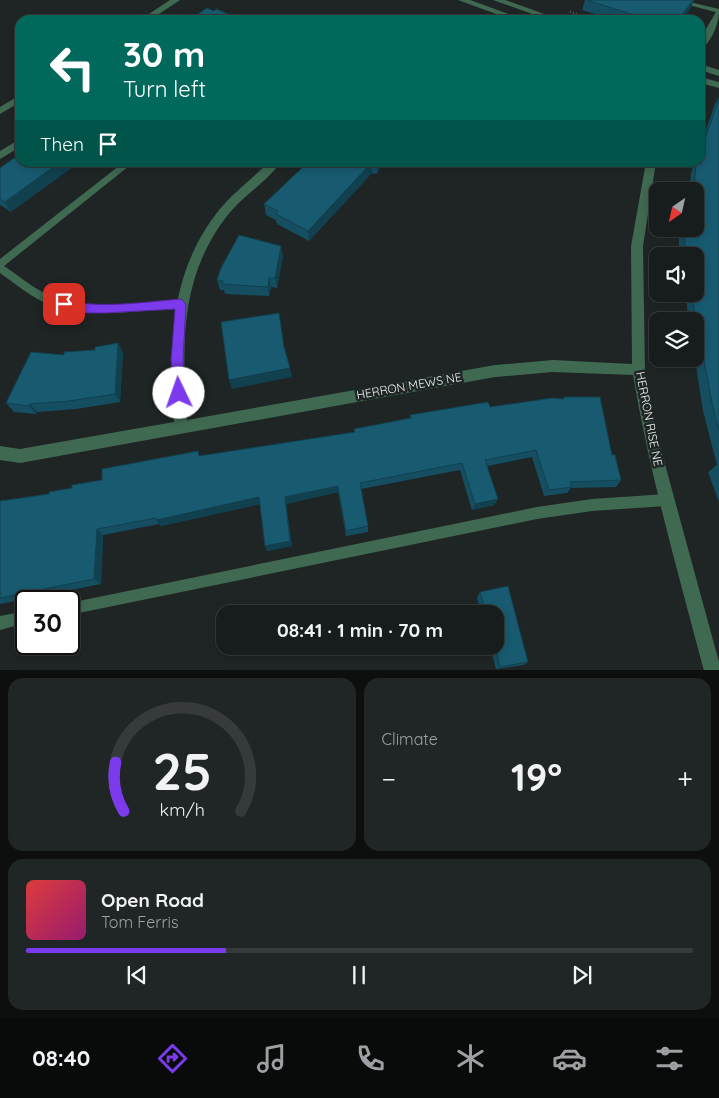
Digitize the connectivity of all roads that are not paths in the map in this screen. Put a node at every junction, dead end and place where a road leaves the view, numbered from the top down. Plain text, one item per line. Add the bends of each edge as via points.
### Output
1 (176, 0) edge
2 (462, 0) edge
3 (497, 0) edge
4 (673, 0) edge
5 (719, 13) edge
6 (152, 15) edge
7 (506, 15) edge
8 (542, 15) edge
9 (705, 37) edge
10 (705, 69) edge
11 (719, 73) edge
12 (705, 81) edge
13 (719, 85) edge
14 (15, 101) edge
15 (0, 111) edge
16 (15, 146) edge
17 (0, 156) edge
18 (124, 167) edge
19 (271, 167) edge
20 (650, 167) edge
21 (0, 264) edge
22 (0, 268) edge
23 (181, 304) junction
24 (639, 370) junction
25 (181, 425) junction
26 (0, 453) edge
27 (666, 500) junction
28 (80, 607) edge
29 (15, 620) edge
30 (0, 623) edge
31 (713, 670) edge

1 - 6 street
2 - 7 street
3 - 8 street
4 - 5 lane
5 - 9 street
10 - 11 street
12 - 13 street
14 - 15 street
16 - 17 street
18 - 21 lane
19 - 23 street via 224,213 208,234 196,255
20 - 24 street, HERRON RISE NE via 637,246
22 - 23 lane via 50,300 80,308
23 - 25 street via 177,360
24 - 25 street, HERRON MEWS NE via 553,366 495,371
24 - 27 street, HERRON RISE NE
25 - 26 street, HERRON MEWS NE via 20,456
27 - 28 lane via 537,513
27 - 31 street, HERRON RISE NE
29 - 30 lane

